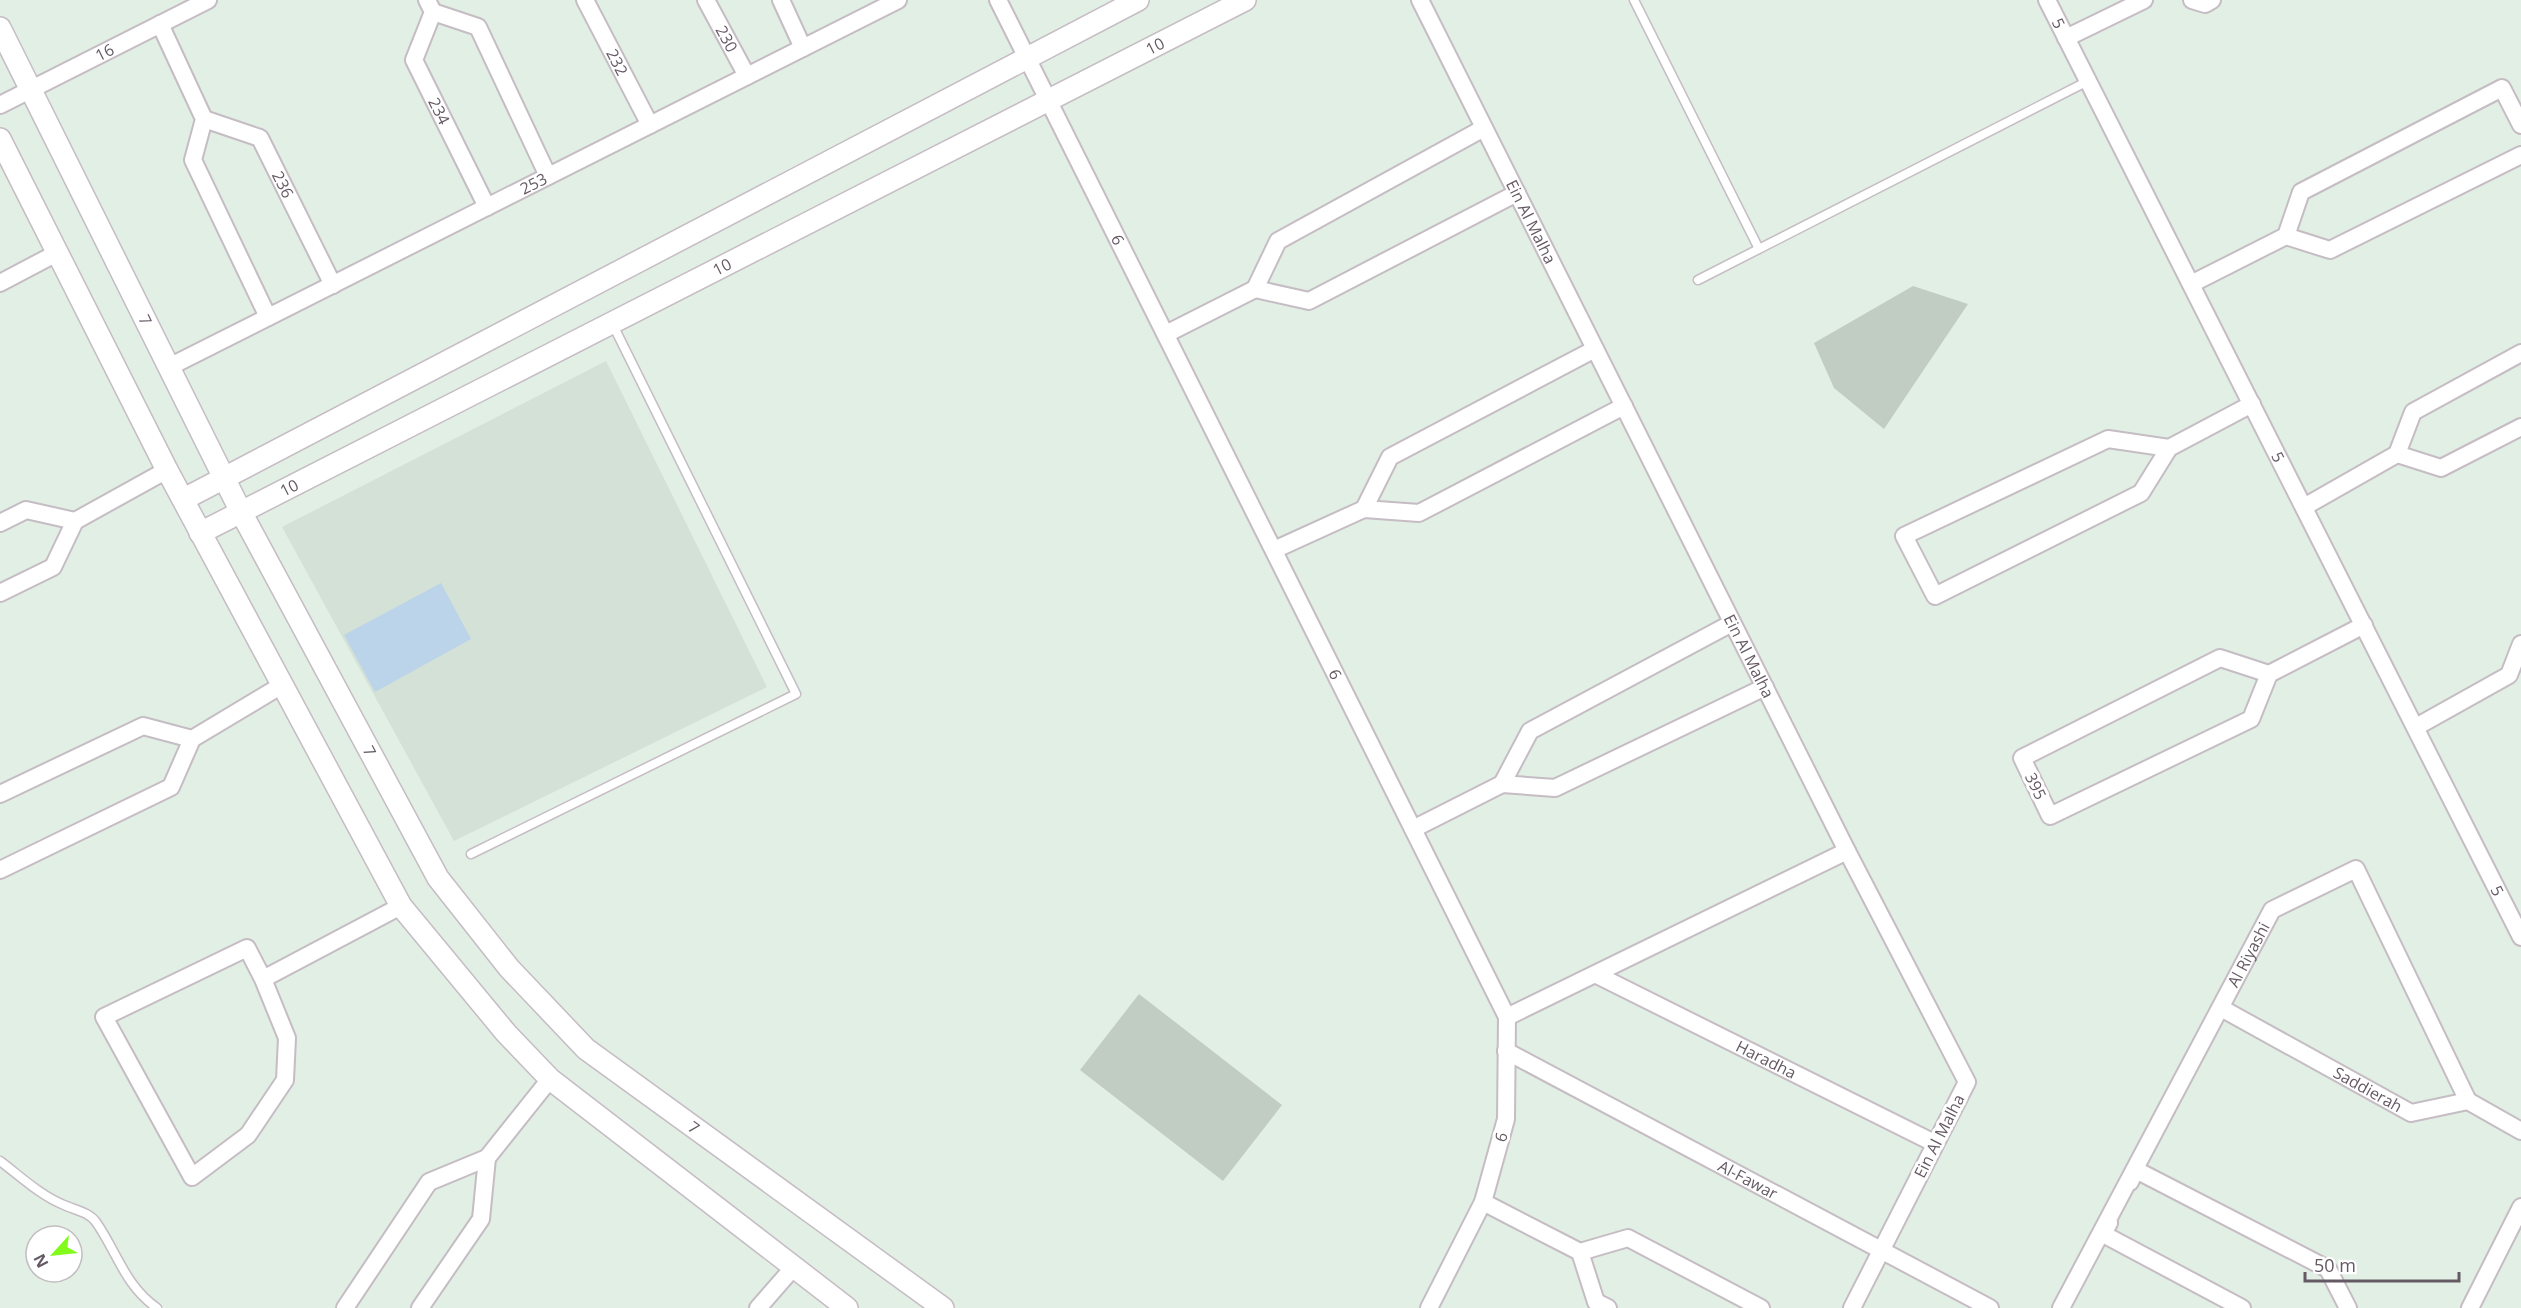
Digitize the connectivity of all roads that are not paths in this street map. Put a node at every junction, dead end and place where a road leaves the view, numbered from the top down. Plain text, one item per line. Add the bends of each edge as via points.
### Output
1 (208, 0) edge
2 (585, 0) edge
3 (706, 0) edge
4 (781, 0) edge
5 (898, 0) edge
6 (998, 0) edge
7 (1138, 0) edge
8 (1245, 0) edge
9 (1420, 0) edge
10 (1634, 0) edge
11 (2047, 0) edge
12 (2144, 0) edge
13 (2192, 0) edge
14 (2212, 0) edge
15 (430, 6) edge
16 (160, 24) junction
17 (0, 28) edge
18 (2066, 38) junction
19 (803, 48) junction
20 (1028, 56) junction
21 (747, 76) junction
22 (2088, 81) junction
23 (31, 89) junction
24 (1050, 100) junction
25 (0, 105) edge
26 (204, 119) junction
27 (650, 125) junction
28 (2521, 126) edge
29 (1484, 128) junction
30 (0, 139) edge
31 (2521, 155) edge
32 (548, 176) junction
33 (1517, 193) junction
34 (487, 207) junction
35 (2286, 236) junction
36 (1759, 249) junction
37 (57, 252) junction
38 (1698, 280) dead end
39 (0, 283) edge
40 (2191, 284) junction
41 (333, 285) junction
42 (1255, 290) junction
43 (268, 317) junction
44 (612, 322) junction
45 (1166, 334) junction
46 (1595, 350) junction
47 (2521, 353) edge
48 (169, 367) junction
49 (2252, 404) junction
50 (1624, 406) junction
51 (2521, 427) edge
52 (2169, 448) junction
53 (2397, 454) junction
54 (167, 470) junction
55 (225, 477) junction
56 (184, 499) junction
57 (2304, 507) junction
58 (1364, 509) junction
59 (241, 512) junction
60 (75, 521) junction
61 (0, 523) edge
62 (201, 533) junction
63 (1274, 550) junction
64 (0, 593) edge
65 (1732, 623) junction
66 (2364, 625) junction
67 (2521, 645) edge
68 (2269, 674) junction
69 (2515, 677) edge
70 (282, 685) junction
71 (1765, 687) junction
72 (2416, 727) junction
73 (192, 739) junction
74 (1502, 784) junction
75 (0, 794) edge
76 (1413, 829) junction
77 (1847, 851) junction
78 (471, 854) dead end
79 (0, 870) edge
80 (401, 906) junction
81 (2516, 918) edge
82 (2521, 936) edge
83 (1597, 975) junction
84 (263, 979) junction
85 (2221, 1008) junction
86 (1507, 1017) junction
87 (1506, 1051) junction
88 (550, 1079) junction
89 (2468, 1101) junction
90 (2521, 1131) edge
91 (1934, 1143) junction
92 (487, 1158) junction
93 (0, 1161) edge
94 (1484, 1202) junction
95 (2521, 1207) edge
96 (1881, 1250) junction
97 (1580, 1252) junction
98 (793, 1268) junction
99 (157, 1308) edge
100 (345, 1308) edge
101 (420, 1308) edge
102 (758, 1308) edge
103 (847, 1308) edge
104 (943, 1308) edge
105 (1429, 1308) edge
106 (1608, 1308) edge
107 (1761, 1308) edge
108 (1852, 1308) edge
109 (1990, 1308) edge
110 (2061, 1308) edge
111 (2242, 1308) edge
112 (2348, 1308) edge
113 (2470, 1308) edge

1 - 16 street, 16
2 - 27 street, 232
3 - 21 street, 230
4 - 19 street
5 - 19 street, 253
6 - 20 street, 6
7 - 20 street
8 - 24 street, 10
9 - 29 street, Ein Al Malha
10 - 36 lane
11 - 18 street, 5
12 - 18 street
13 - 14 street via 2205,4
15 - 32 street, 234 via 478,27
15 - 34 street, 234 via 414,60
16 - 23 street, 16
16 - 26 street
17 - 23 street, 7
18 - 22 street, 5
19 - 21 street, 253
20 - 24 street, 6
20 - 55 street
21 - 27 street, 253
22 - 36 lane
22 - 40 street, 5
23 - 25 street, 16
23 - 48 street, 7
24 - 44 street, 10
24 - 45 street, 6
26 - 41 street, 236 via 260,138
26 - 43 street via 193,160
27 - 32 street, 253
28 - 35 street via 2502,88 2301,192
29 - 33 street, Ein Al Malha
29 - 42 street via 1278,242
30 - 37 street
31 - 35 street via 2330,250
32 - 34 street, 253
33 - 42 street via 1309,301
33 - 46 street, Ein Al Malha
34 - 41 street, 253
35 - 40 street
36 - 38 lane
37 - 39 street
37 - 54 street
40 - 49 street, 5
41 - 43 street, 253
42 - 45 street
43 - 48 street, 253
44 - 59 street, 10
44 - 78 lane via 796,694
45 - 63 street, 6
46 - 50 street, Ein Al Malha
46 - 58 street via 1390,457
47 - 53 street via 2413,412
48 - 55 street, 7
49 - 52 street
49 - 57 street, 5
50 - 58 street via 1419,513
50 - 65 street, Ein Al Malha
51 - 53 street via 2441,468
52 - 52 street via 2108,440 1904,536 1935,596 2141,493
53 - 57 street
54 - 56 street
54 - 60 street
55 - 56 street
55 - 59 street, 7
56 - 62 street
57 - 66 street, 5
58 - 63 street
59 - 62 street, 10
59 - 104 street, 7 via 438,878 509,969 586,1049
60 - 61 street via 26,510
60 - 64 street via 53,567
62 - 70 street
63 - 76 street, 6
65 - 71 street, Ein Al Malha
65 - 74 street via 1530,731
66 - 68 street
66 - 72 street, 5
67 - 69 street
68 - 68 street, 395 via 2220,658 2022,758 2050,816 2251,719
69 - 72 street
70 - 73 street
70 - 80 street
71 - 74 street via 1555,788
71 - 77 street, Ein Al Malha
72 - 81 street, 5
73 - 75 street via 143,726
73 - 79 street via 171,787
74 - 76 street
76 - 86 street, 6
77 - 83 street
77 - 91 street, Ein Al Malha via 1967,1082
80 - 84 street
80 - 88 street via 506,1033
81 - 82 street, 5
83 - 86 street
83 - 91 street, Haradha
84 - 84 street via 247,948 104,1017 192,1177 248,1135 285,1080 287,1038
85 - 89 street, Saddierah via 2411,1113
85 - 89 street, Al Riyashi via 2271,910 2356,869
85 - 110 street, Al Riyashi
86 - 87 street, 6
87 - 94 street, 6 via 1506,1119
87 - 96 street, Al-Fawar
88 - 92 street
88 - 98 street
89 - 90 street
91 - 96 street, Ein Al Malha
92 - 100 street via 429,1182
92 - 101 street via 481,1219
93 - 99 lane via 49,1198 82,1211 95,1221 128,1279
94 - 97 street
94 - 105 street, 6
95 - 113 street
96 - 108 street, Ein Al Malha
96 - 109 street, Al-Fawar
97 - 106 street via 1596,1302
97 - 107 street via 1628,1238
98 - 102 street
98 - 103 street
111 - 112 street via 2103,1234 2136,1170 2328,1269

